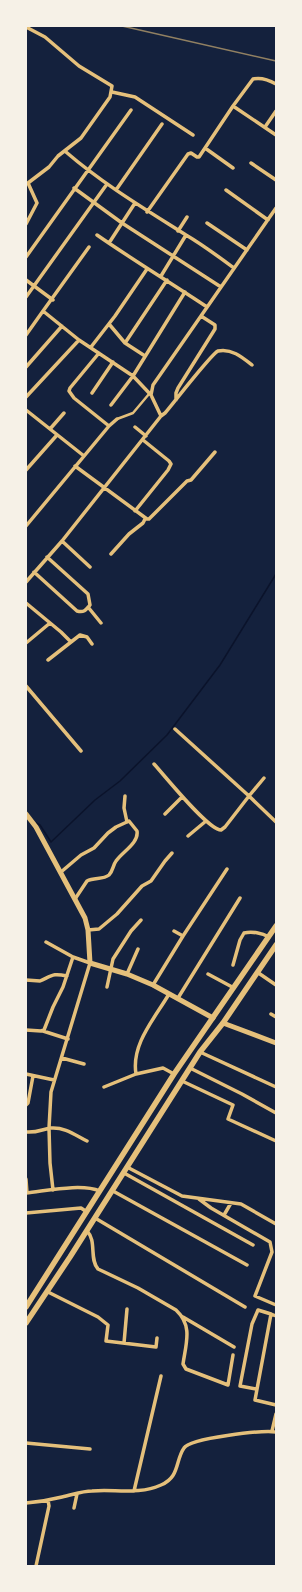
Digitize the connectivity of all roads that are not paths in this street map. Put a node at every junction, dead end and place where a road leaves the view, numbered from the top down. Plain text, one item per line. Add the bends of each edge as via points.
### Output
1 (26, 27) edge
2 (276, 84) edge
3 (112, 92) junction
4 (233, 106) junction
5 (130, 110) dead end
6 (276, 111) edge
7 (162, 124) dead end
8 (265, 127) junction
9 (193, 135) dead end
10 (276, 135) edge
11 (205, 148) junction
12 (66, 152) junction
13 (251, 163) dead end
14 (234, 168) dead end
15 (87, 170) junction
16 (276, 180) edge
17 (27, 182) edge
18 (107, 184) junction
19 (74, 188) junction
20 (116, 190) junction
21 (226, 190) dead end
22 (94, 202) junction
23 (135, 203) junction
24 (276, 208) edge
25 (147, 212) junction
26 (187, 217) dead end
27 (268, 220) junction
28 (122, 223) junction
29 (207, 223) dead end
30 (26, 224) edge
31 (178, 231) junction
32 (98, 235) dead end
33 (186, 235) junction
34 (109, 243) junction
35 (89, 248) dead end
36 (247, 250) junction
37 (173, 255) junction
38 (26, 257) edge
39 (234, 268) junction
40 (147, 269) junction
41 (161, 276) junction
42 (26, 280) edge
43 (166, 280) junction
44 (34, 286) junction
45 (221, 287) junction
46 (185, 292) junction
47 (26, 297) edge
48 (53, 300) junction
49 (207, 307) junction
50 (43, 312) junction
51 (201, 316) junction
52 (109, 324) junction
53 (62, 326) junction
54 (26, 335) edge
55 (79, 340) junction
56 (126, 342) junction
57 (90, 347) junction
58 (99, 353) junction
59 (145, 356) junction
60 (114, 362) junction
61 (252, 364) dead end
62 (26, 366) edge
63 (134, 376) junction
64 (92, 393) dead end
65 (150, 395) junction
66 (26, 397) edge
67 (176, 400) junction
68 (111, 406) dead end
69 (26, 410) edge
70 (64, 413) dead end
71 (161, 416) junction
72 (117, 419) joint
73 (109, 426) junction
74 (135, 427) dead end
75 (50, 429) junction
76 (57, 434) junction
77 (146, 436) junction
78 (143, 440) junction
79 (215, 452) dead end
80 (84, 456) junction
81 (75, 466) junction
82 (26, 470) edge
83 (104, 488) junction
84 (135, 511) junction
85 (145, 519) junction
86 (26, 526) edge
87 (62, 541) junction
88 (111, 554) dead end
89 (47, 556) junction
90 (90, 567) dead end
91 (34, 572) junction
92 (26, 582) edge
93 (26, 603) edge
94 (88, 608) junction
95 (50, 623) junction
96 (101, 623) dead end
97 (71, 642) junction
98 (26, 643) edge
99 (92, 644) dead end
100 (48, 660) dead end
101 (26, 686) edge
102 (175, 729) dead end
103 (82, 751) dead end
104 (154, 764) dead end
105 (264, 778) dead end
106 (125, 796) dead end
107 (249, 796) junction
108 (182, 797) junction
109 (165, 814) dead end
110 (27, 816) edge
111 (206, 821) junction
112 (127, 822) junction
113 (276, 822) edge
114 (188, 836) dead end
115 (172, 854) dead end
116 (226, 869) dead end
117 (61, 872) junction
118 (240, 898) dead end
119 (75, 899) junction
120 (141, 920) dead end
121 (276, 926) edge
122 (88, 930) junction
123 (174, 931) dead end
124 (183, 936) junction
125 (269, 937) junction
126 (46, 942) dead end
127 (276, 945) edge
128 (138, 949) dead end
129 (73, 957) junction
130 (90, 963) junction
131 (233, 965) dead end
132 (111, 969) junction
133 (257, 972) junction
134 (127, 974) junction
135 (208, 974) dead end
136 (67, 976) junction
137 (26, 980) edge
138 (153, 985) junction
139 (276, 985) edge
140 (107, 987) dead end
141 (234, 988) junction
142 (169, 994) junction
143 (178, 998) junction
144 (271, 1014) dead end
145 (276, 1017) edge
146 (213, 1018) junction
147 (223, 1023) junction
148 (26, 1030) edge
149 (43, 1031) junction
150 (68, 1039) junction
151 (276, 1043) edge
152 (200, 1052) junction
153 (62, 1058) junction
154 (84, 1064) dead end
155 (190, 1068) junction
156 (26, 1074) edge
157 (136, 1074) junction
158 (174, 1074) junction
159 (33, 1076) junction
160 (54, 1080) junction
161 (182, 1081) junction
162 (104, 1087) dead end
163 (276, 1087) edge
164 (26, 1105) edge
165 (276, 1113) edge
166 (49, 1128) junction
167 (26, 1133) edge
168 (87, 1141) dead end
169 (276, 1141) edge
170 (127, 1168) junction
171 (124, 1174) junction
172 (26, 1179) edge
173 (53, 1190) junction
174 (100, 1191) junction
175 (112, 1191) junction
176 (26, 1193) edge
177 (199, 1199) junction
178 (231, 1203) junction
179 (87, 1212) junction
180 (26, 1214) edge
181 (224, 1215) junction
182 (95, 1218) junction
183 (276, 1224) edge
184 (87, 1231) junction
185 (253, 1245) dead end
186 (247, 1265) dead end
187 (48, 1292) junction
188 (276, 1305) edge
189 (26, 1307) edge
190 (245, 1307) dead end
191 (127, 1310) dead end
192 (271, 1314) junction
193 (276, 1316) edge
194 (182, 1317) junction
195 (26, 1323) edge
196 (157, 1338) dead end
197 (124, 1344) junction
198 (234, 1347) dead end
199 (233, 1354) dead end
200 (161, 1376) dead end
201 (256, 1389) junction
202 (276, 1405) edge
203 (276, 1414) edge
204 (274, 1432) edge
205 (26, 1443) edge
206 (90, 1449) dead end
207 (134, 1491) junction
208 (77, 1494) junction
209 (48, 1500) junction
210 (26, 1503) edge
211 (74, 1508) dead end
212 (36, 1566) edge

1 - 3 street via 45,37 79,66 112,86
2 - 4 street via 253,79
3 - 9 street via 135,97
3 - 12 street via 81,138
4 - 8 street
4 - 11 street
5 - 15 street
6 - 8 street
7 - 20 street
8 - 10 street
11 - 14 street
11 - 25 street via 199,157 188,154
12 - 15 street
12 - 17 street
13 - 16 street
15 - 18 street
15 - 19 street
17 - 30 street via 37,203
18 - 20 street
18 - 22 street
19 - 22 street
19 - 38 street
20 - 23 street
21 - 27 street
22 - 28 street
22 - 44 street
23 - 25 street
23 - 28 street
24 - 27 street
25 - 31 street
26 - 31 street
27 - 36 street
28 - 34 street
28 - 37 street
29 - 36 street
31 - 33 street
32 - 34 street
33 - 37 street
33 - 39 street
34 - 40 street
35 - 48 street
36 - 39 street
37 - 41 street
37 - 45 street
39 - 45 street
40 - 41 street
40 - 52 street
41 - 43 street
42 - 44 street
43 - 46 street
43 - 56 street
44 - 47 street
44 - 48 street
45 - 49 street
46 - 49 street
46 - 59 street
48 - 50 street
49 - 51 street
50 - 53 street
50 - 54 street
51 - 65 street via 152,385
51 - 67 street via 215,325 215,329 178,388
52 - 56 street
52 - 57 street
53 - 55 street
53 - 62 street
55 - 57 street
55 - 66 street
56 - 59 street
57 - 58 street
58 - 60 street
58 - 73 street via 69,392
59 - 63 street
60 - 63 street
60 - 64 street
61 - 67 street via 240,355 218,351
63 - 65 street
63 - 68 street
65 - 71 street
65 - 72 street via 133,413
67 - 71 street
69 - 75 street
70 - 75 street
71 - 77 street
72 - 73 street
73 - 80 street
74 - 77 street
75 - 76 street
76 - 80 street
76 - 82 street
77 - 78 street
78 - 83 street
78 - 84 street via 170,464
79 - 85 street via 190,480 149,519
80 - 81 street
81 - 83 street
81 - 86 street
83 - 84 street
83 - 87 street
84 - 85 street
85 - 88 street
87 - 89 street
87 - 90 street
89 - 91 street
89 - 94 street via 88,594
91 - 92 street
91 - 94 street via 75,610 82,612
93 - 95 street
94 - 96 street
95 - 97 street
95 - 98 street
97 - 99 street via 82,635
97 - 100 street
101 - 103 street
102 - 107 street
104 - 108 street
105 - 107 street
106 - 112 street
107 - 111 street via 221,830
107 - 113 street
108 - 109 street
108 - 111 street
110 - 117 main road
111 - 114 street
112 - 117 street via 108,833 94,848
112 - 119 street via 130,822 137,831 137,838 115,862 110,874 90,879
115 - 122 street via 151,881 142,886 117,914 99,929
116 - 124 street
117 - 119 main road
118 - 143 street
119 - 122 main road
120 - 132 street via 113,959
121 - 125 main road
122 - 130 main road
123 - 124 street
124 - 138 street
125 - 131 street via 264,934 244,933
125 - 141 main road
126 - 129 street
127 - 133 main road
128 - 134 street
129 - 130 street
129 - 136 street
130 - 132 main road
130 - 150 street
132 - 134 main road
132 - 140 street
133 - 139 street
133 - 147 main road
134 - 138 main road
135 - 141 street
136 - 137 street via 55,974 40,981
136 - 149 street
138 - 142 main road
141 - 146 main road
142 - 143 main road
142 - 157 street via 146,1028 135,1062
143 - 146 main road
144 - 145 street
146 - 158 main road
147 - 151 main road
147 - 152 main road
148 - 149 street
149 - 150 street
150 - 153 street
152 - 155 main road
152 - 163 street
153 - 154 street
153 - 160 street
155 - 161 main road
155 - 165 street
156 - 159 street
157 - 158 street via 162,1068
157 - 162 street
158 - 174 main road
159 - 160 street
159 - 164 street
160 - 166 street
161 - 169 street via 233,1106 228,1119
161 - 170 main road
166 - 167 street
166 - 168 street via 61,1128
166 - 173 street
170 - 171 main road
170 - 177 street via 182,1196
171 - 175 main road
171 - 185 street
172 - 176 street
173 - 174 street via 75,1188
173 - 176 street
174 - 179 main road
175 - 182 main road
175 - 186 street
177 - 178 street
177 - 181 street
178 - 181 street
178 - 183 street via 241,1204
179 - 180 street via 81,1208
179 - 189 main road
181 - 188 street via 270,1242 272,1252 255,1296
182 - 184 main road
182 - 190 street
184 - 187 main road
184 - 194 street via 91,1235 98,1269 138,1288 176,1310
187 - 195 main road
187 - 197 street via 98,1317 108,1325 106,1342
191 - 197 street
192 - 193 street
192 - 201 street
192 - 201 street via 258,1310 252,1324 240,1386
194 - 198 street
194 - 199 street via 188,1331 183,1364 186,1369 228,1385
196 - 197 street via 156,1347
200 - 207 street
201 - 202 street via 255,1400
203 - 204 street
204 - 207 street via 192,1442 184,1448 175,1474 170,1479 162,1485
205 - 206 street
207 - 208 street via 93,1490
208 - 209 street
208 - 211 street
209 - 210 street
209 - 212 street via 49,1506

